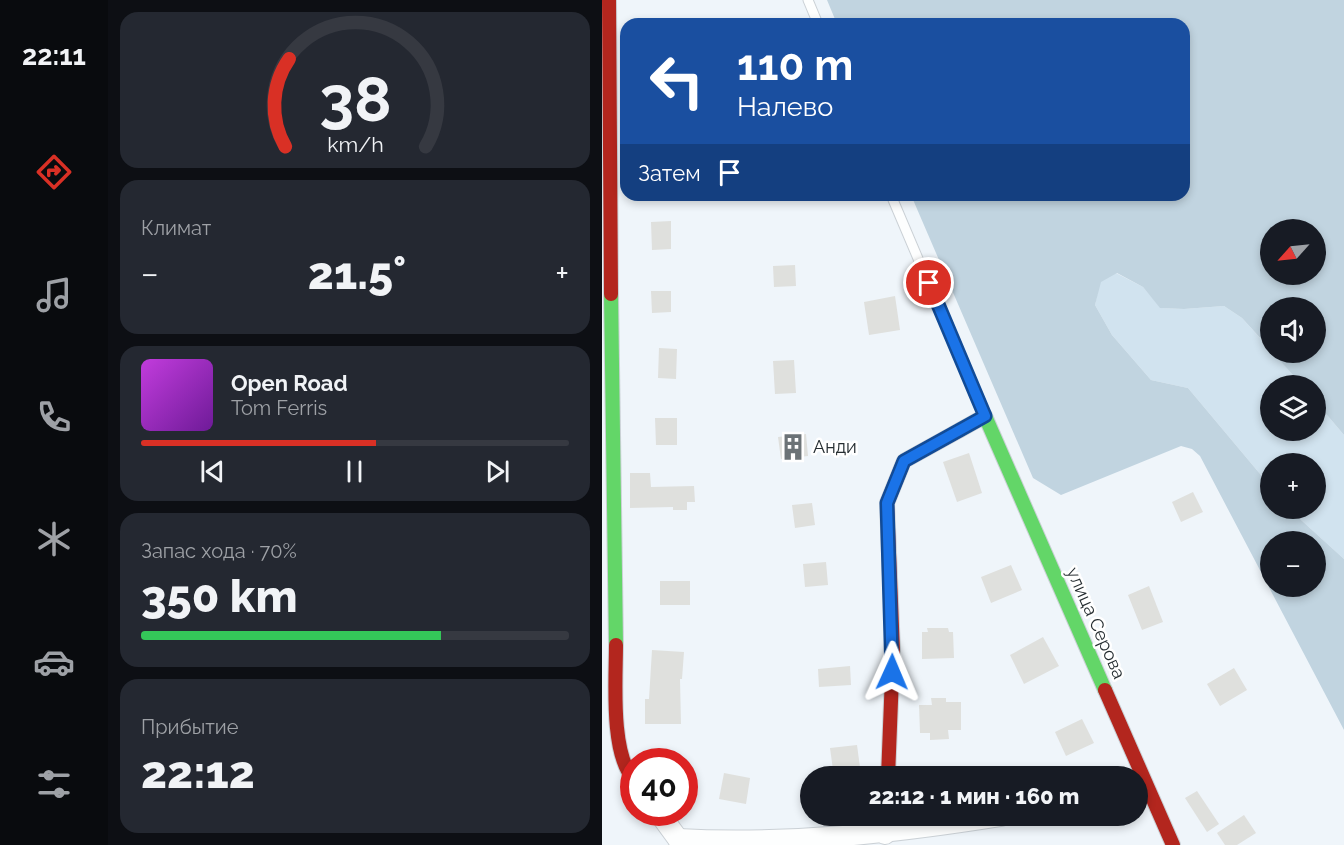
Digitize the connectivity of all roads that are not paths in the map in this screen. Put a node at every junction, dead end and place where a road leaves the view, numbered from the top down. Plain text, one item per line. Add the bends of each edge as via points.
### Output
1 (609, 0) edge
2 (808, 0) edge
3 (816, 18) edge
4 (894, 201) edge
5 (985, 416) junction
6 (621, 748) edge
7 (888, 766) edge
8 (1133, 766) edge
9 (1148, 800) edge
10 (667, 826) edge
11 (878, 826) edge
12 (676, 842) edge
13 (728, 844) edge
14 (1173, 845) edge

1 - 6 street via 617,736
2 - 3 lane
4 - 5 lane
5 - 7 street via 904,461 887,503 893,651
5 - 8 street, улица Серова
9 - 14 street, улица Серова
10 - 12 street
11 - 13 street
12 - 13 street

